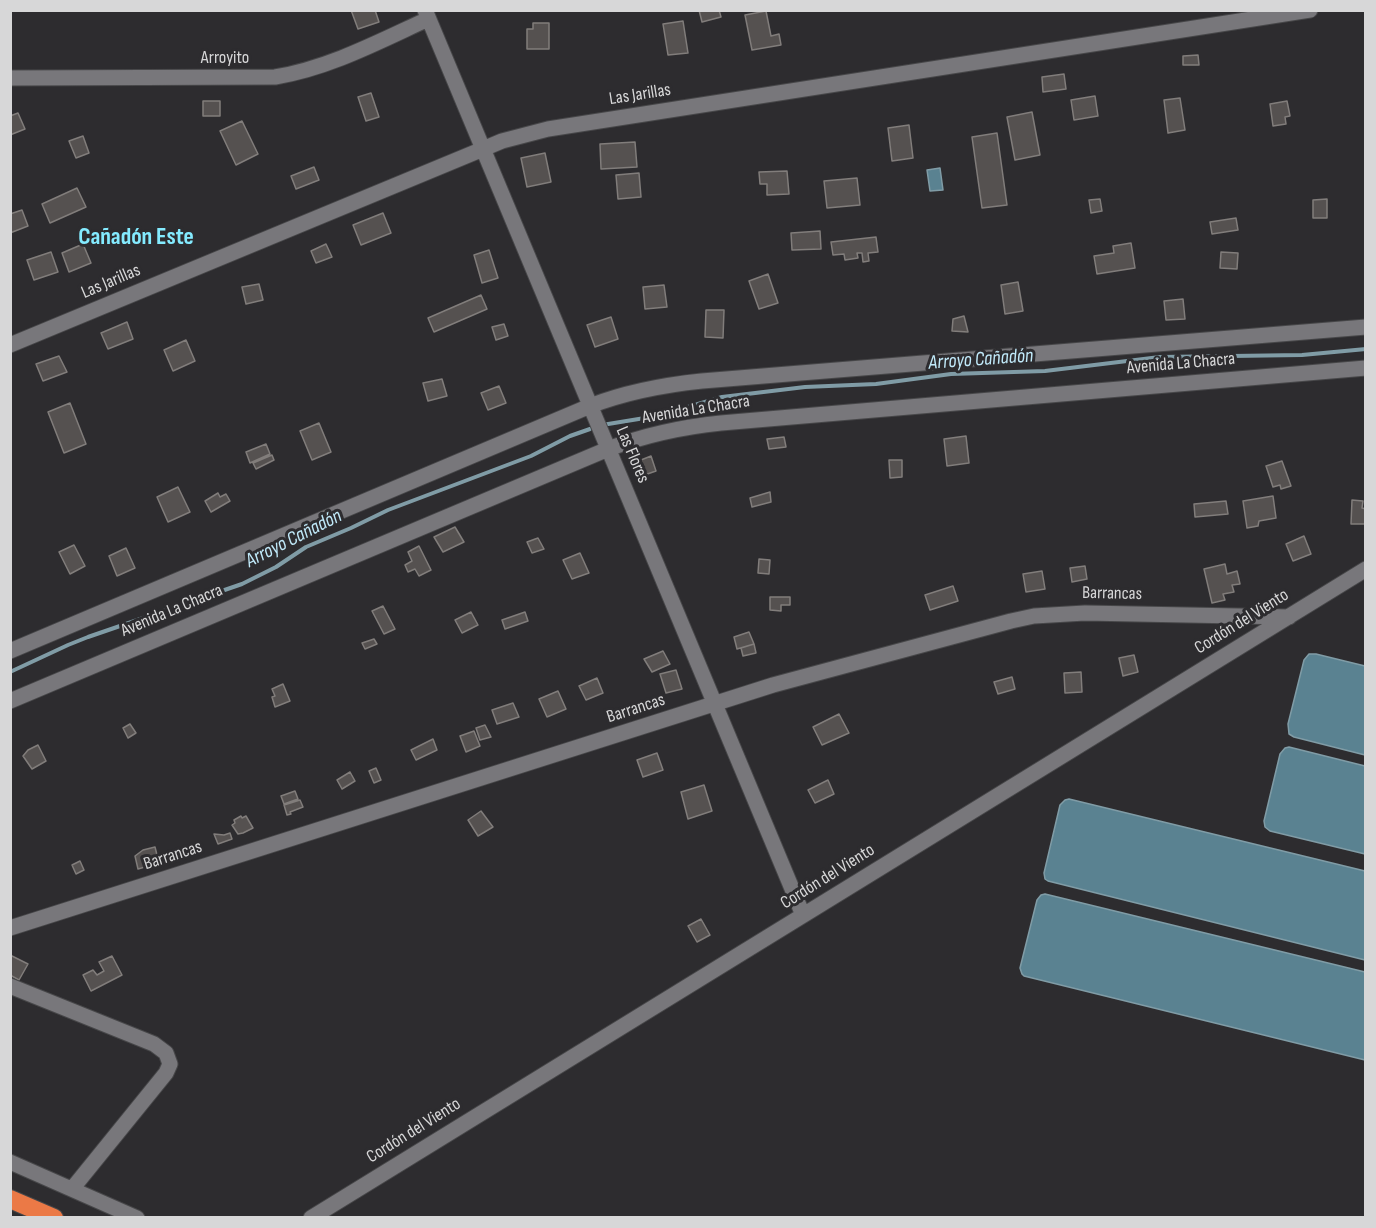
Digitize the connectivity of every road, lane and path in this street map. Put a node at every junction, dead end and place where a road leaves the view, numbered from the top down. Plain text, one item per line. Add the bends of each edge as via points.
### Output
1 (1310, 10) edge
2 (427, 15) edge
3 (10, 78) edge
4 (483, 148) junction
5 (1365, 327) edge
6 (10, 345) edge
7 (1365, 368) edge
8 (590, 406) junction
9 (608, 448) junction
10 (1365, 570) edge
11 (1289, 617) junction
12 (10, 651) edge
13 (10, 701) edge
14 (715, 704) junction
15 (803, 915) junction
16 (10, 928) edge
17 (10, 986) edge
18 (10, 1162) edge
19 (72, 1189) junction
20 (10, 1199) edge
21 (54, 1218) edge
22 (137, 1218) edge
23 (311, 1218) edge

1 - 4 street, Las Jarillas via 548,129
2 - 3 street, Arroyito via 336,60 274,77
2 - 4 street, Las Flores
4 - 6 street, Las Jarillas
4 - 8 street, Las Flores
5 - 8 street, Avenida La Chacra via 702,381 649,388
7 - 9 street, Avenida La Chacra via 721,423 672,430
8 - 9 street, Las Flores
8 - 12 street, Avenida La Chacra
9 - 13 street, Avenida La Chacra
9 - 14 street, Las Flores
10 - 11 street, Cordón del Viento
11 - 14 street, Barrancas via 1084,613 1034,616 804,676
11 - 15 street, Cordón del Viento
14 - 15 street, Las Flores
14 - 16 street, Barrancas
15 - 23 street, Cordón del Viento
17 - 19 street via 154,1044 166,1053 170,1064
18 - 19 street
19 - 22 street
20 - 21 highway

